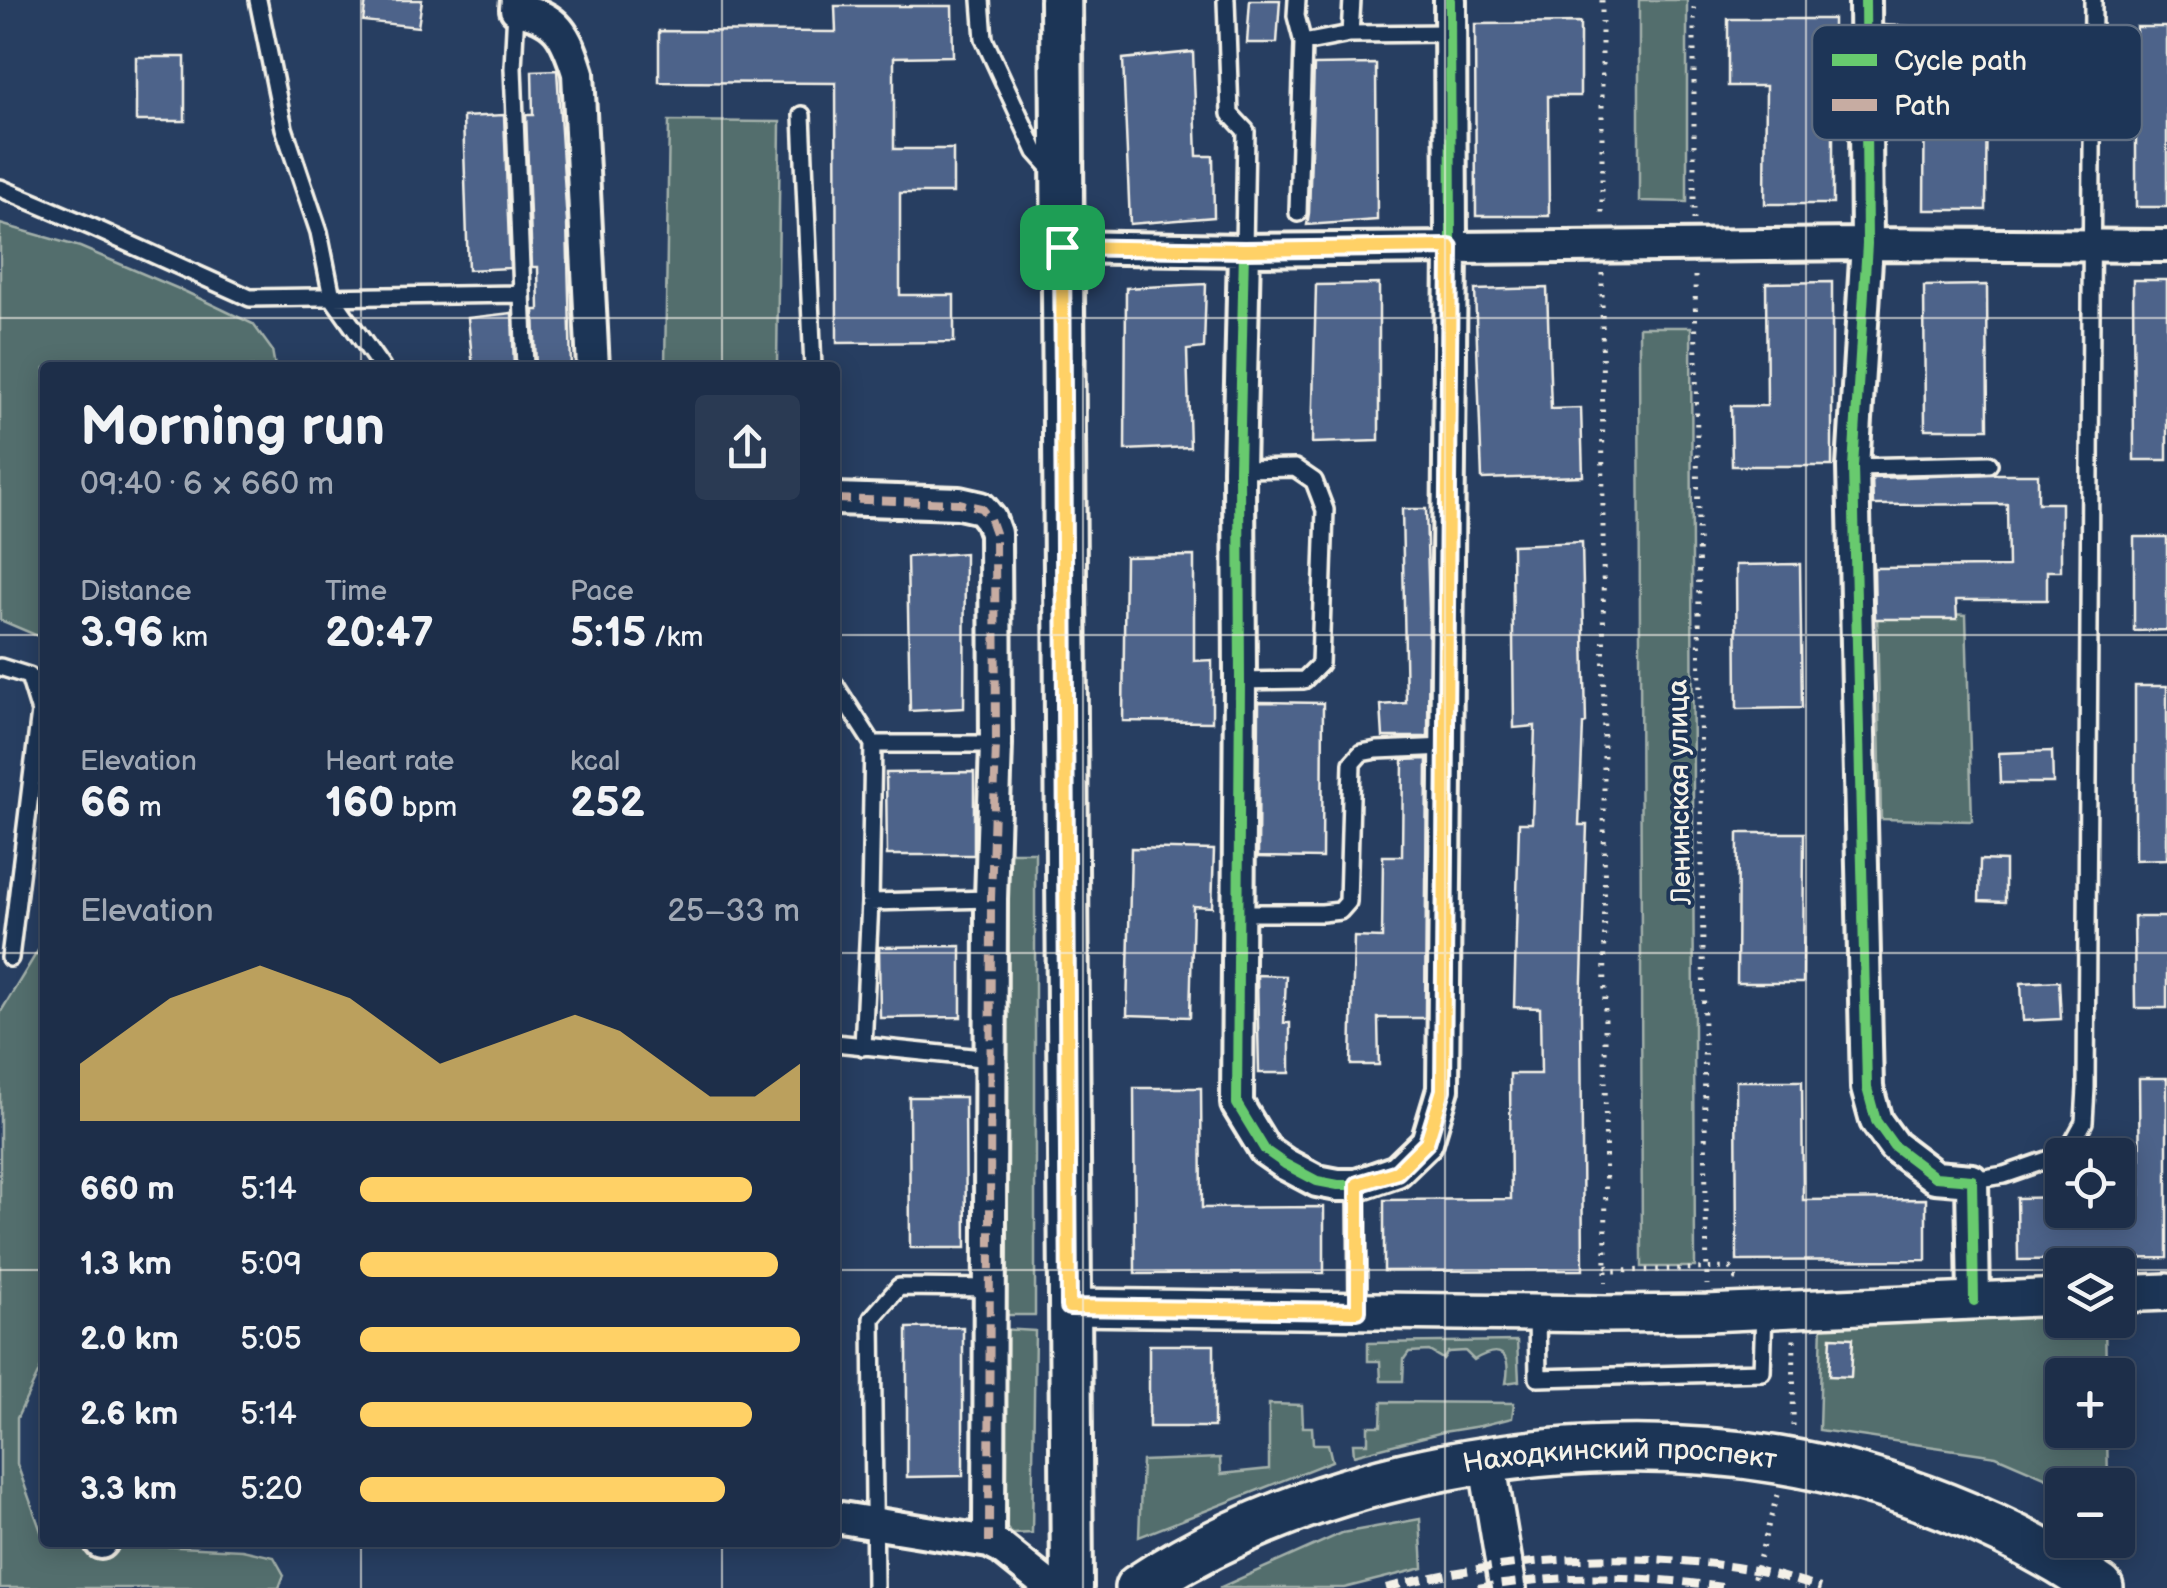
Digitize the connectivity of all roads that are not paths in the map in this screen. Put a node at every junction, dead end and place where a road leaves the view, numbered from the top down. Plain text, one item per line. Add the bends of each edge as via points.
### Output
1 (258, 0) edge
2 (982, 0) edge
3 (1061, 0) edge
4 (1226, 0) edge
5 (1296, 0) edge
6 (1352, 0) edge
7 (1450, 0) edge
8 (1866, 0) edge
9 (2093, 0) edge
10 (516, 5) edge
11 (1865, 25) edge
12 (2093, 25) edge
13 (1450, 33) junction
14 (1350, 34) junction
15 (1303, 43) junction
16 (802, 116) dead end
17 (1866, 140) edge
18 (2091, 140) edge
19 (1062, 182) junction
20 (0, 188) edge
21 (1298, 213) dead end
22 (1867, 244) junction
23 (2167, 246) edge
24 (1062, 247) junction
25 (1450, 247) junction
26 (2090, 247) junction
27 (1244, 250) junction
28 (520, 294) junction
29 (332, 297) junction
30 (378, 362) edge
31 (525, 362) edge
32 (593, 362) edge
33 (813, 362) edge
34 (1988, 464) dead end
35 (1853, 467) junction
36 (1239, 469) junction
37 (840, 498) edge
38 (0, 667) edge
39 (1240, 682) junction
40 (840, 693) edge
41 (873, 744) junction
42 (996, 744) junction
43 (1447, 747) junction
44 (991, 899) junction
45 (870, 902) junction
46 (1238, 913) junction
47 (10, 958) dead end
48 (840, 1044) edge
49 (863, 1047) junction
50 (991, 1059) junction
51 (1972, 1180) junction
52 (1358, 1184) junction
53 (991, 1288) junction
54 (2167, 1292) edge
55 (2135, 1293) edge
56 (1760, 1294) junction
57 (2045, 1298) edge
58 (1974, 1301) junction
59 (1069, 1307) junction
60 (1358, 1311) junction
61 (1537, 1313) junction
62 (1487, 1460) junction
63 (840, 1519) edge
64 (874, 1525) junction
65 (989, 1542) junction
66 (875, 1588) edge
67 (1052, 1588) edge
68 (1072, 1588) edge
69 (1138, 1588) edge
70 (1508, 1588) edge
71 (2100, 1588) edge

1 - 29 lane via 284,128
2 - 19 lane via 984,40 1036,152
3 - 19 main road
4 - 27 lane via 1230,114 1246,131
5 - 15 lane
6 - 14 lane
7 - 13 street
8 - 11 street
9 - 12 lane
10 - 28 lane
10 - 32 street via 556,26 578,72
13 - 14 lane
13 - 25 street
14 - 15 lane
15 - 21 lane
16 - 33 lane
17 - 22 street
18 - 26 lane
19 - 24 main road
20 - 29 lane via 250,298
22 - 25 street
22 - 26 street
22 - 35 street
23 - 26 street
24 - 27 street
24 - 59 main road
25 - 27 street
25 - 43 street
26 - 51 lane via 2084,1122 2066,1153
27 - 36 street
28 - 29 lane
28 - 31 lane
29 - 30 lane
34 - 35 lane
35 - 51 street via 1867,1088 1876,1121 1894,1146 1935,1177
36 - 39 street
36 - 39 lane via 1295,468 1314,481 1324,510 1320,664 1304,680
37 - 42 street via 959,503 981,508 990,519
38 - 47 lane via 29,676 40,712
39 - 46 street
40 - 41 lane
41 - 42 lane
41 - 45 lane
42 - 44 street
43 - 46 lane via 1376,750 1352,763 1348,902 1340,910
43 - 52 street via 1443,1090 1427,1142 1397,1172
44 - 45 lane
44 - 50 street
45 - 49 lane
46 - 52 street via 1236,1104 1265,1150 1285,1164 1317,1181
48 - 49 lane
49 - 50 lane
50 - 53 street
51 - 58 street
52 - 60 lane
53 - 64 lane via 900,1288 872,1318
53 - 65 street
54 - 55 street
56 - 58 street
56 - 61 street via 1673,1313
56 - 61 lane via 1762,1372 1538,1378
57 - 58 street
59 - 60 street
59 - 68 main road
60 - 61 street
62 - 69 main road, Находкинский проспект via 1367,1485 1253,1524
62 - 70 street
62 - 71 main road, Находкинский проспект via 1697,1450 1803,1465 1940,1506 2018,1540
63 - 64 street
64 - 65 street
64 - 66 lane
65 - 67 street

